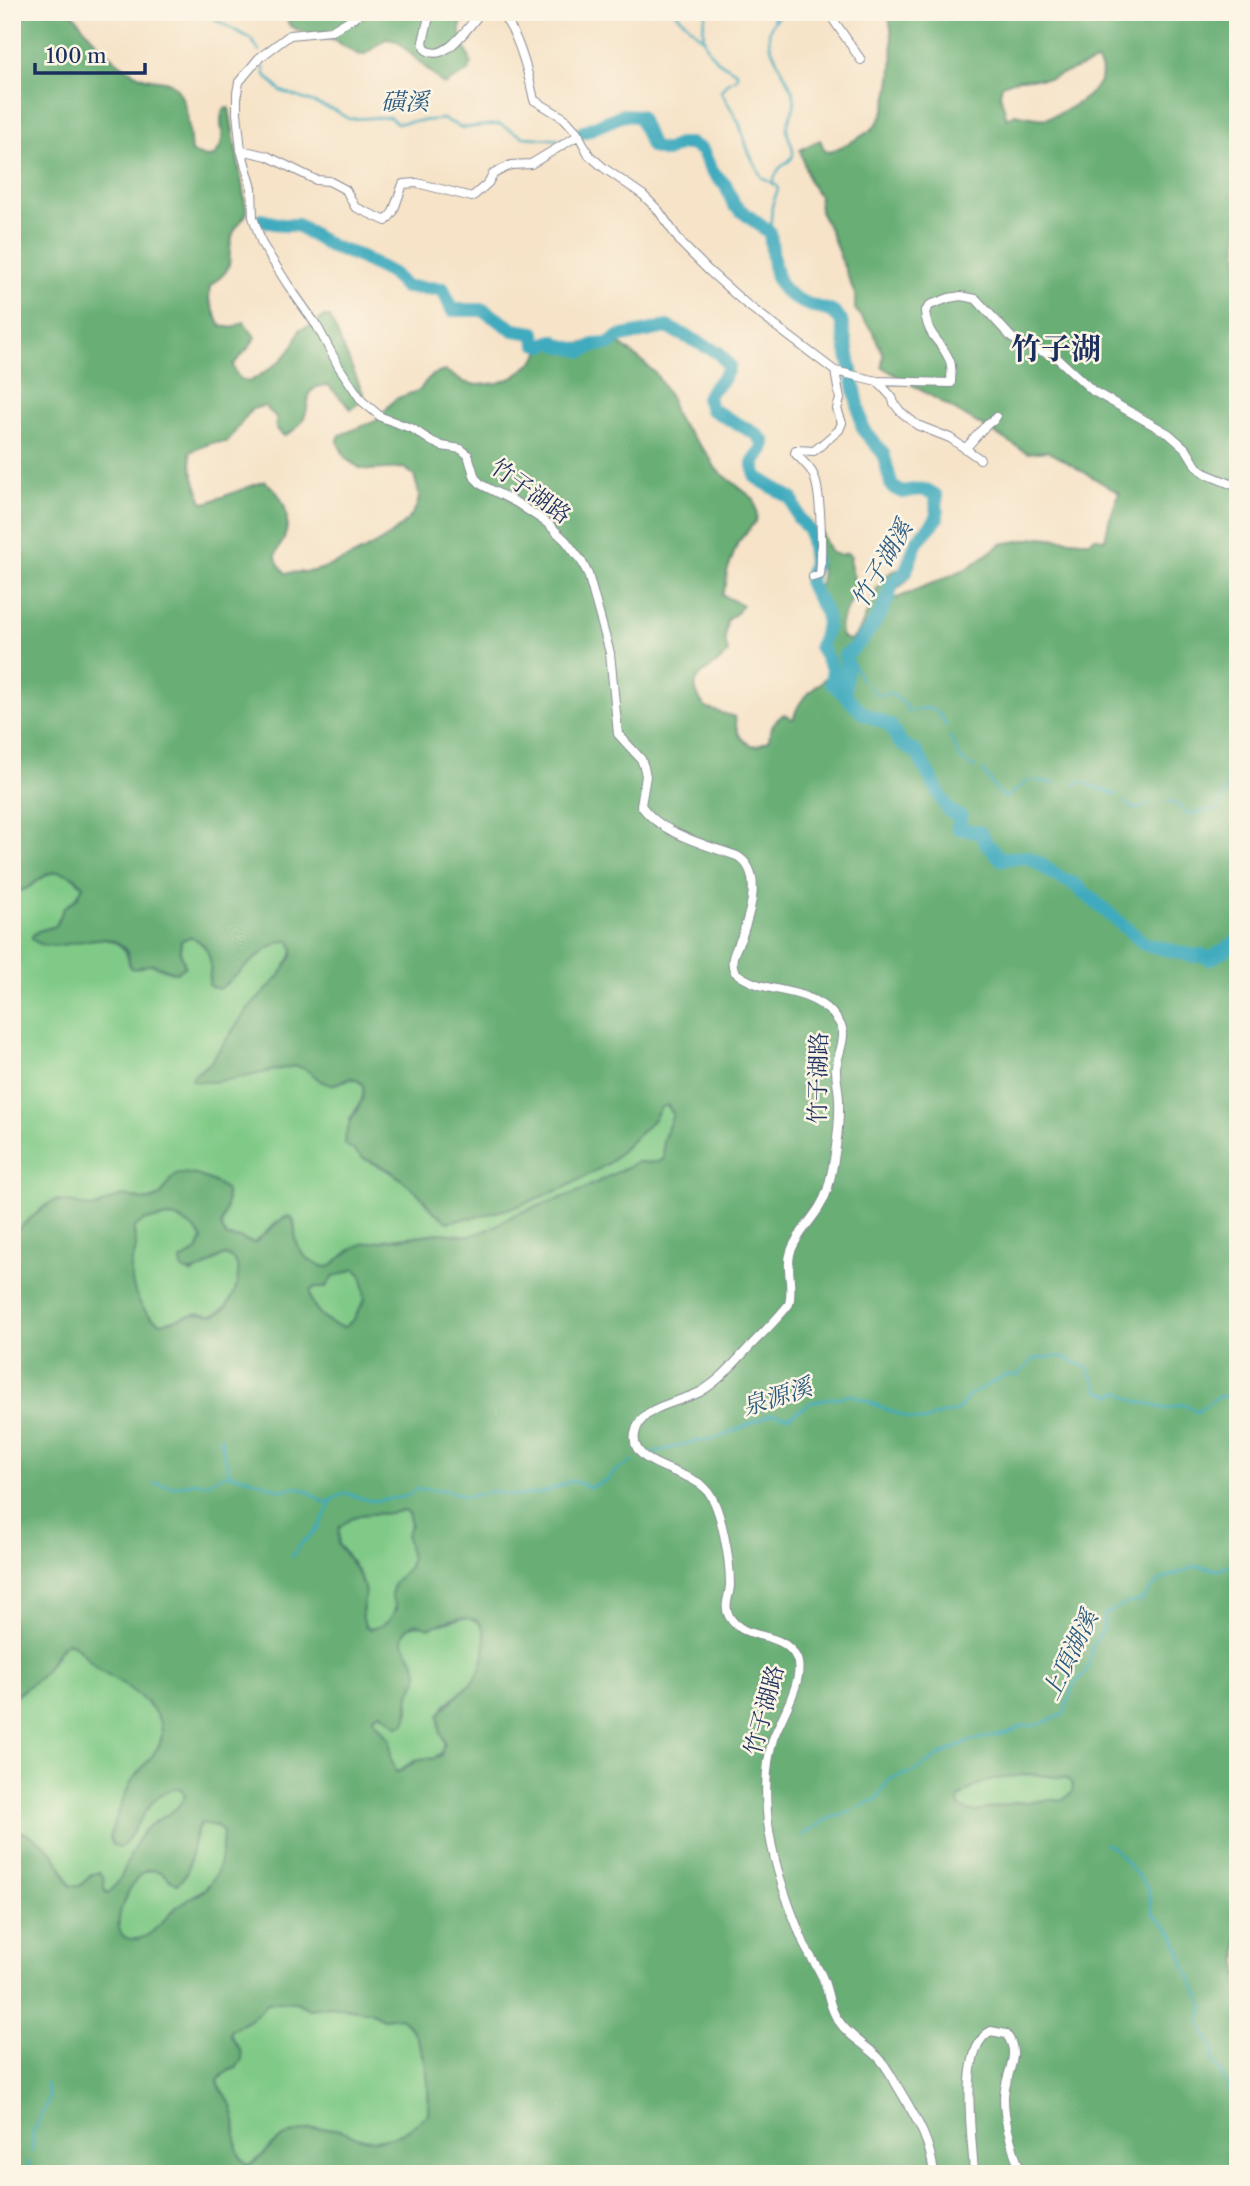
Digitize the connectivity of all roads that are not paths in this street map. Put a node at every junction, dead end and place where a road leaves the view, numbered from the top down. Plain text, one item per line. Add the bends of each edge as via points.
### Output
1 (363, 12) edge
2 (430, 12) edge
3 (481, 12) edge
4 (499, 12) edge
5 (828, 12) edge
6 (861, 60) dead end
7 (579, 135) junction
8 (241, 150) junction
9 (835, 371) junction
10 (877, 381) junction
11 (996, 417) dead end
12 (965, 449) junction
13 (980, 459) dead end
14 (1238, 487) edge
15 (813, 577) dead end
16 (934, 2174) edge
17 (974, 2174) edge
18 (1021, 2174) edge

1 - 8 street, 竹子湖路 via 331,31 290,36 244,74 237,93
2 - 3 street via 423,42 425,49 440,54
4 - 7 street via 510,27 534,100 564,118
5 - 6 street
7 - 8 street via 531,164 511,165 493,174 472,197 403,184 386,221 355,207 346,190 329,181
7 - 9 street via 589,155 643,195 708,270
8 - 16 street, 竹子湖路 via 262,244 362,401 381,417 442,446 461,449 482,485 547,523 582,562 610,653 618,734 644,767 641,804 676,833 737,856 749,867 750,905 732,962 735,972 751,982 805,995 831,1012 842,1028 830,1177 822,1200 791,1252 793,1292 789,1304 725,1374 700,1392 650,1412 635,1432 634,1443 647,1460 691,1477 707,1490 716,1506 730,1580 726,1606 734,1623 750,1633 778,1639 795,1654 797,1674 774,1737 767,1775 769,1830 777,1867 834,2014 890,2074 922,2126
9 - 10 street
9 - 15 street via 839,430 814,451 795,453 817,484 822,560 820,575
10 - 12 street via 917,425
10 - 14 street via 951,383 949,358 933,338 925,312 930,305 949,298 976,299 1013,338 1055,356 1093,391 1168,434 1206,474
11 - 12 street
12 - 13 street
17 - 18 street via 971,2074 979,2039 991,2031 1006,2034 1014,2052 1004,2098 1008,2132

